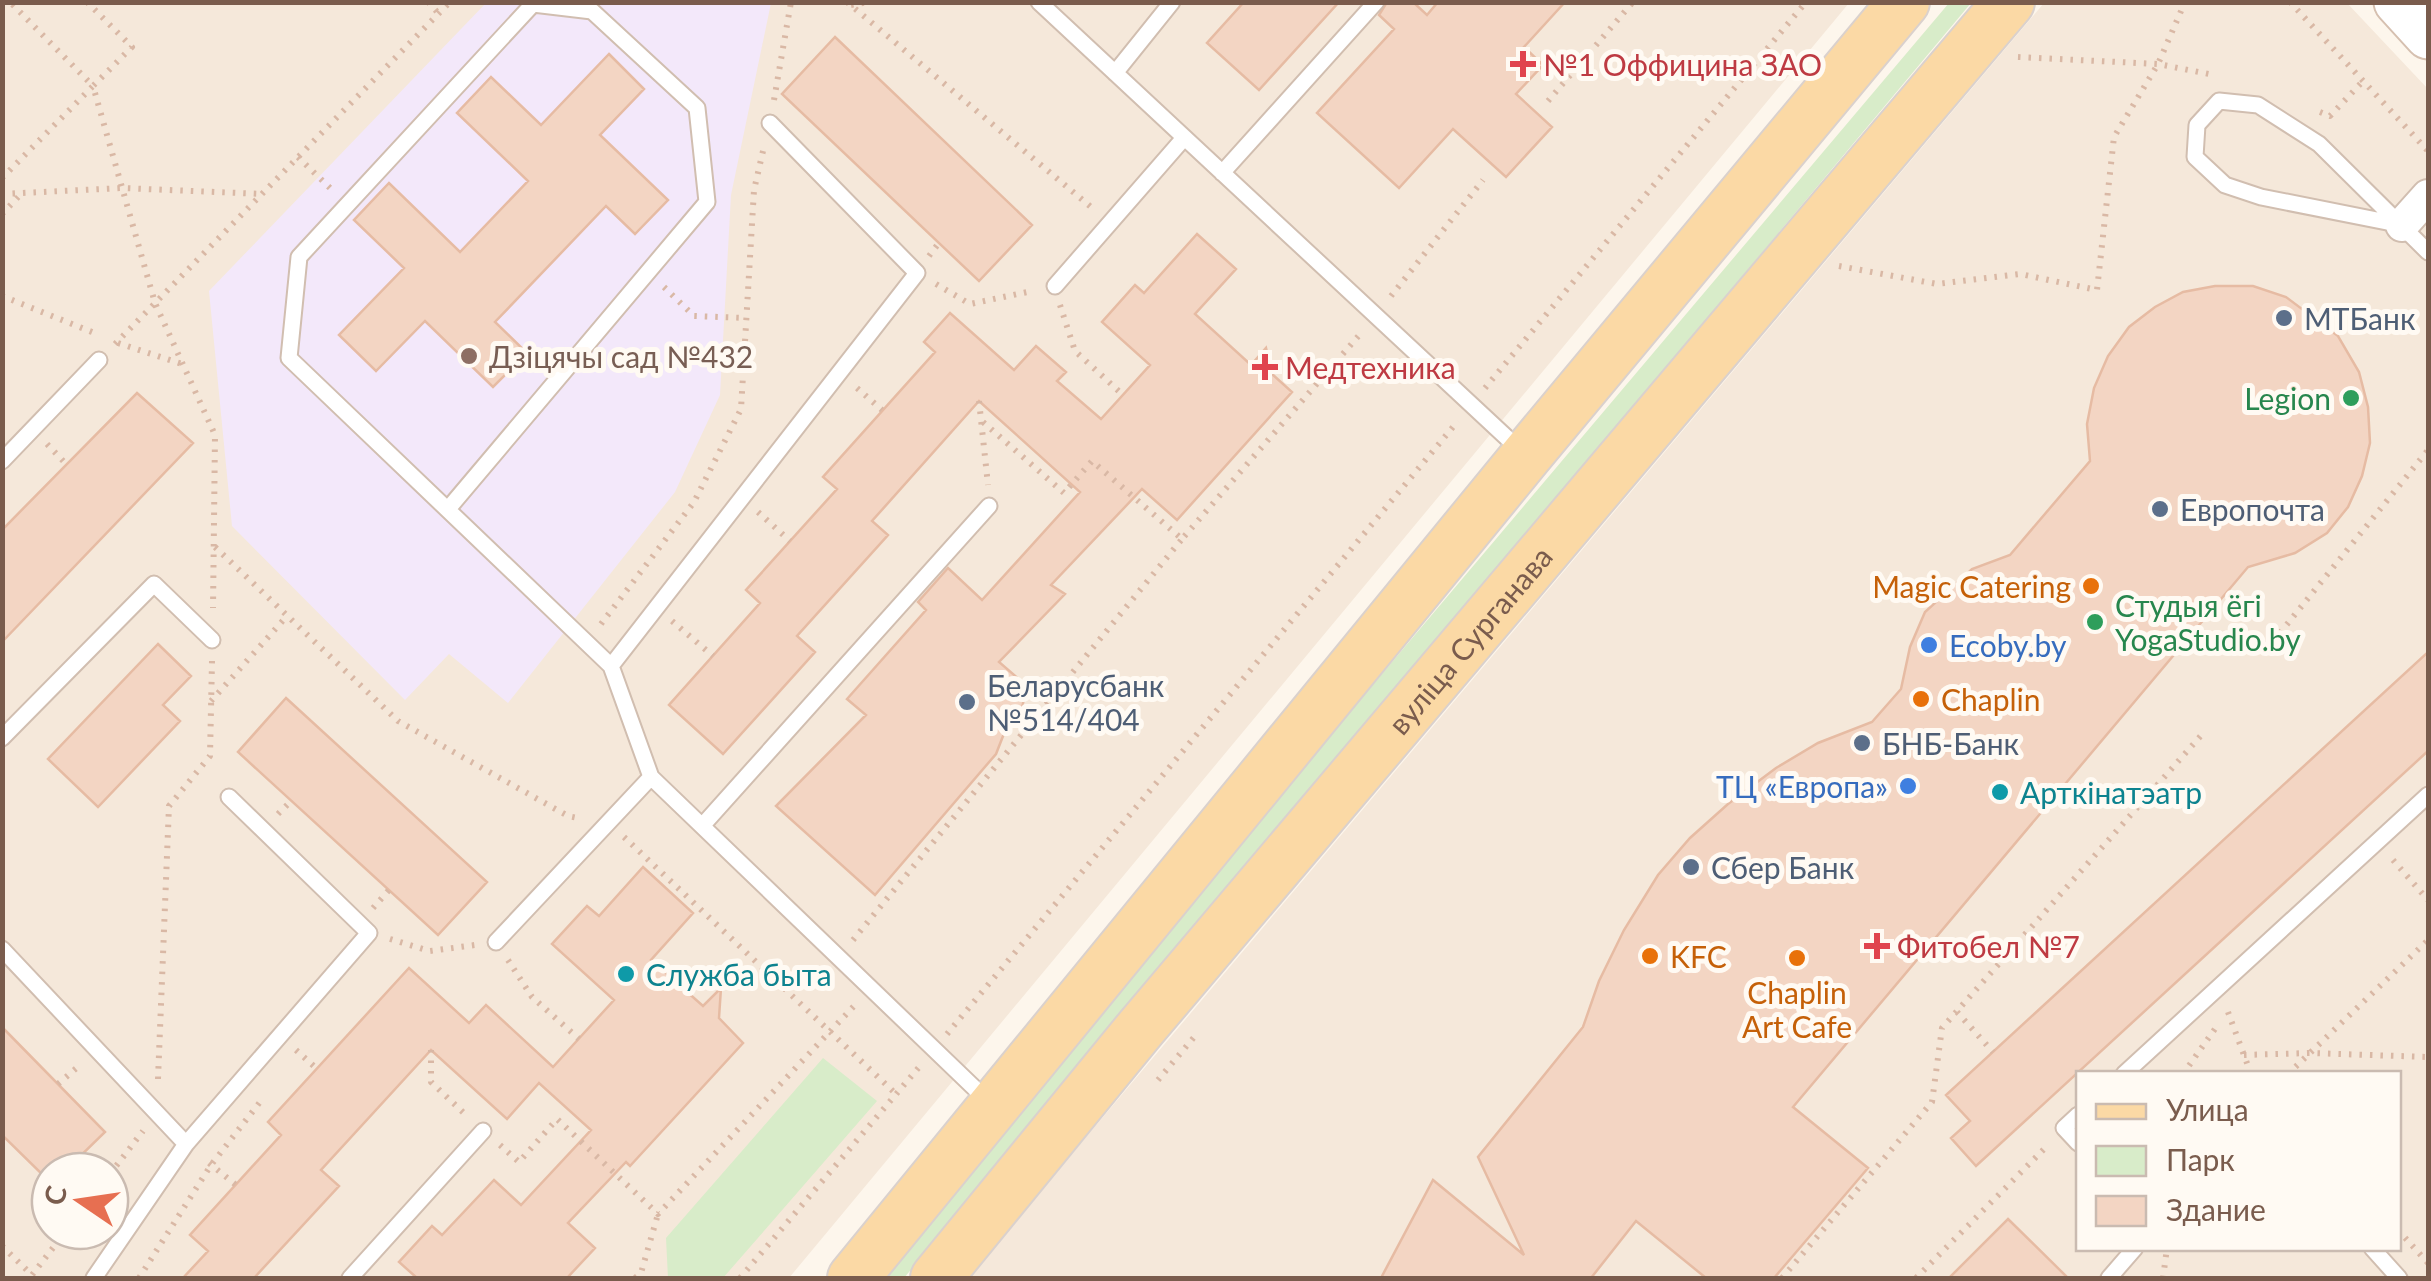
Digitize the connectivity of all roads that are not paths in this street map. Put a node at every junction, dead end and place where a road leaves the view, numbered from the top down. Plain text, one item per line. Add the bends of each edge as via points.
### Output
1 (1039, 2) edge
2 (1172, 2) edge
3 (1376, 2) edge
4 (1904, 2) edge
5 (2009, 2) edge
6 (2397, 2) edge
7 (2428, 36) edge
8 (1115, 73) junction
9 (770, 123) road end
10 (1184, 138) junction
11 (1222, 173) junction
12 (2428, 196) edge
13 (2402, 225) junction
14 (2428, 252) edge
15 (1055, 286) road end
16 (99, 360) road end
17 (1526, 456) junction
18 (2, 461) edge
19 (989, 506) road end
20 (448, 509) junction
21 (212, 640) dead end
22 (611, 666) junction
23 (2, 738) edge
24 (651, 776) junction
25 (2428, 796) edge
26 (229, 797) dead end
27 (702, 826) junction
28 (496, 942) road end
29 (2, 950) edge
30 (2127, 1071) edge
31 (993, 1106) junction
32 (2076, 1117) edge
33 (483, 1130) road end
34 (2076, 1141) edge
35 (186, 1144) junction
36 (2132, 1251) edge
37 (2375, 1251) edge
38 (94, 1278) edge
39 (350, 1278) edge
40 (853, 1278) edge
41 (936, 1278) edge
42 (2109, 1278) edge
43 (2399, 1278) edge

1 - 8 lane
2 - 8 lane
3 - 11 lane
4 - 17 main road
5 - 41 main road, вуліца Сурганава
6 - 7 main road
8 - 10 lane
9 - 22 lane via 917,273
10 - 11 lane
10 - 15 lane
11 - 17 lane
12 - 13 street
13 - 13 lane via 2319,144 2258,104 2219,101 2197,125 2195,157 2224,185
13 - 14 lane
16 - 18 lane
17 - 31 main road
19 - 27 lane
20 - 20 lane via 290,358 299,257 532,4 592,10 697,108 707,202
20 - 22 lane
21 - 23 lane via 154,584
22 - 24 lane
24 - 27 lane
24 - 28 lane
25 - 30 lane
26 - 35 lane via 370,933
27 - 31 lane
29 - 35 lane
31 - 40 main road
32 - 34 lane via 2064,1128
33 - 39 lane
35 - 38 lane
36 - 42 lane
37 - 43 lane

